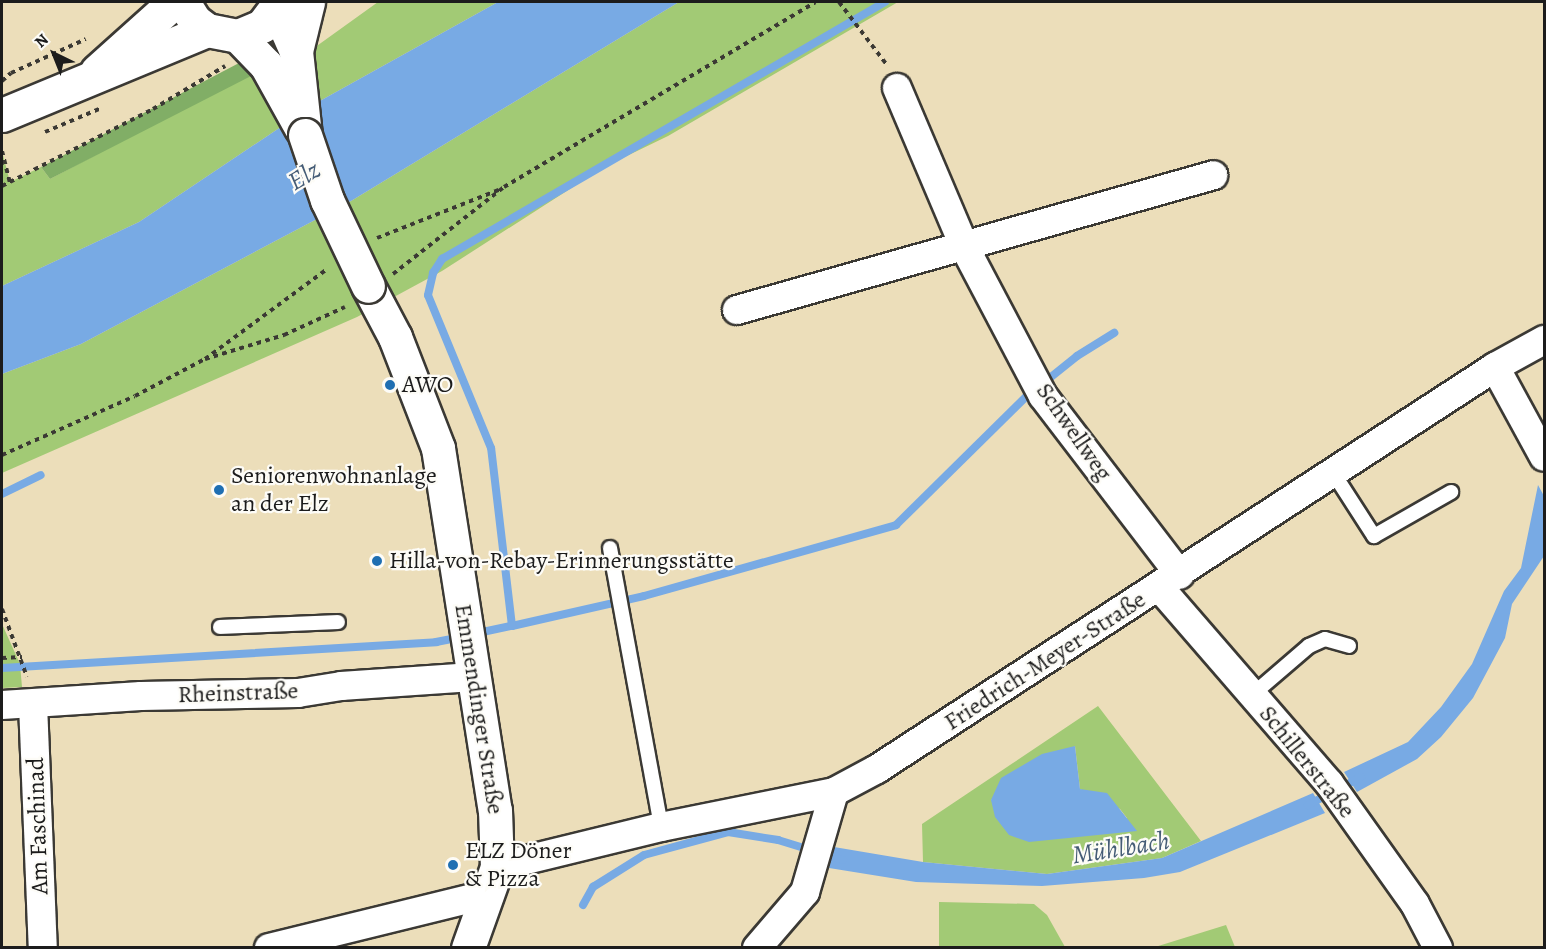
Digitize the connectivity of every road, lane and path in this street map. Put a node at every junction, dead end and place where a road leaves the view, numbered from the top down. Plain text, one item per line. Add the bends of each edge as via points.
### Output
1 (174, 2) edge
2 (183, 2) edge
3 (815, 2) edge
4 (838, 2) edge
5 (288, 4) edge
6 (89, 38) dead end
7 (865, 40) dead end
8 (224, 43) junction
9 (91, 77) junction
10 (2, 82) edge
11 (290, 86) junction
12 (897, 88) dead end
13 (2, 115) edge
14 (2, 151) edge
15 (1213, 175) dead end
16 (10, 182) junction
17 (2, 186) edge
18 (504, 187) junction
19 (386, 232) dead end
20 (965, 248) junction
21 (307, 282) dead end
22 (370, 289) junction
23 (737, 310) dead end
24 (1545, 340) edge
25 (205, 359) junction
26 (1495, 367) junction
27 (2, 455) edge
28 (1545, 457) edge
29 (1334, 474) junction
30 (1450, 492) dead end
31 (610, 548) dead end
32 (1170, 581) junction
33 (2, 609) edge
34 (338, 622) dead end
35 (219, 627) dead end
36 (1349, 646) dead end
37 (469, 649) junction
38 (22, 657) junction
39 (2, 658) edge
40 (25, 663) dead end
41 (1252, 696) junction
42 (33, 704) junction
43 (2, 705) edge
44 (834, 792) junction
45 (661, 827) junction
46 (493, 881) junction
47 (43, 948) edge
48 (269, 948) edge
49 (468, 948) edge
50 (757, 948) edge
51 (1438, 948) edge

1 - 9 main road
2 - 8 main road, Emmendinger Straße via 195,21
3 - 18 path
4 - 7 path
5 - 8 main road via 262,26
5 - 11 main road, Emmendinger Straße via 296,51
6 - 10 path via 11,74
8 - 9 main road
8 - 11 main road, Emmendinger Straße via 266,65
8 - 16 path via 153,110
9 - 13 main road
11 - 22 main road, Emmendinger Straße, bridge via 327,200
12 - 20 street, Schwellweg
14 - 16 path
15 - 20 street
16 - 17 path
18 - 19 path
18 - 22 path
20 - 23 street
20 - 32 street, Schwellweg via 1039,387
21 - 25 path
22 - 25 path via 285,335
22 - 37 main road, Emmendinger Straße via 395,337 438,448
24 - 26 street, Friedrich-Meyer-Straße
25 - 27 path via 135,396
26 - 28 street
26 - 29 street, Friedrich-Meyer-Straße
29 - 30 lane via 1374,536
29 - 32 street, Friedrich-Meyer-Straße
31 - 45 lane
32 - 41 street, Schillerstraße
32 - 44 street, Friedrich-Meyer-Straße via 878,769
33 - 38 path
34 - 35 lane
36 - 41 lane via 1325,639 1310,646
37 - 42 street, Rheinstraße via 341,686 298,693 141,696
37 - 46 main road, Emmendinger Straße via 495,810
38 - 39 path
38 - 40 path
41 - 51 street, Schillerstraße via 1335,792 1415,904
42 - 43 street, Rheinstraße
42 - 47 street, Am Faschinad
44 - 45 street, Friedrich-Meyer-Straße
44 - 50 street via 805,892
45 - 46 street, Friedrich-Meyer-Straße
46 - 48 street, Friedrich-Meyer-Straße
46 - 49 main road, Emmendinger Straße

